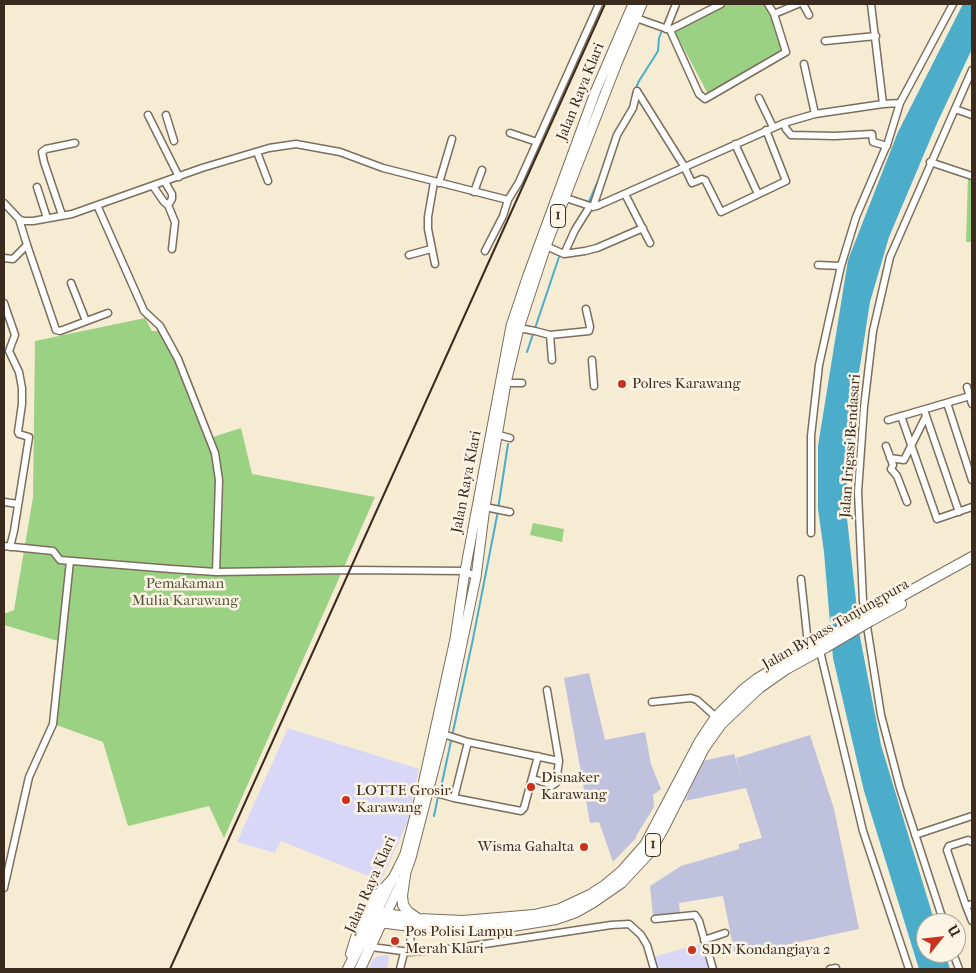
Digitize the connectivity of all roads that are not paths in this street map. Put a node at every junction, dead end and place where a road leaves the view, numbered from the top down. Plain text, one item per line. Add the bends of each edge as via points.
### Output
1 (599, 4) edge
2 (633, 4) edge
3 (642, 4) edge
4 (676, 4) edge
5 (721, 4) edge
6 (768, 4) edge
7 (798, 4) edge
8 (803, 4) edge
9 (871, 4) edge
10 (954, 4) edge
11 (774, 14) junction
12 (809, 15) dead end
13 (636, 18) junction
14 (665, 29) junction
15 (876, 36) junction
16 (825, 41) dead end
17 (804, 64) dead end
18 (972, 74) edge
19 (759, 98) dead end
20 (883, 104) junction
21 (900, 104) junction
22 (955, 108) junction
23 (815, 114) junction
24 (148, 115) dead end
25 (166, 115) dead end
26 (972, 115) edge
27 (784, 122) junction
28 (769, 128) junction
29 (510, 133) dead end
30 (452, 139) dead end
31 (537, 142) junction
32 (75, 143) dead end
33 (735, 144) junction
34 (162, 146) junction
35 (887, 146) junction
36 (257, 152) junction
37 (930, 162) junction
38 (684, 166) junction
39 (482, 170) dead end
40 (972, 176) edge
41 (179, 177) junction
42 (268, 181) dead end
43 (165, 182) junction
44 (437, 182) junction
45 (154, 186) junction
46 (38, 187) dead end
47 (474, 192) junction
48 (625, 194) junction
49 (758, 194) junction
50 (562, 197) junction
51 (508, 200) junction
52 (4, 203) edge
53 (98, 204) junction
54 (168, 205) junction
55 (590, 206) junction
56 (62, 215) junction
57 (47, 218) junction
58 (19, 220) junction
59 (643, 228) junction
60 (650, 243) dead end
61 (27, 245) junction
62 (546, 246) junction
63 (172, 249) dead end
64 (431, 249) junction
65 (485, 251) dead end
66 (562, 253) junction
67 (409, 255) dead end
68 (4, 258) edge
69 (435, 264) dead end
70 (818, 265) dead end
71 (840, 266) junction
72 (71, 283) dead end
73 (4, 303) edge
74 (586, 309) dead end
75 (108, 313) dead end
76 (86, 321) junction
77 (519, 328) junction
78 (550, 335) junction
79 (552, 360) dead end
80 (592, 360) dead end
81 (512, 383) junction
82 (594, 386) dead end
83 (966, 388) dead end
84 (970, 396) junction
85 (947, 403) junction
86 (972, 404) edge
87 (925, 413) junction
88 (900, 416) junction
89 (888, 420) dead end
90 (501, 436) junction
91 (886, 446) dead end
92 (911, 446) junction
93 (890, 458) junction
94 (972, 480) edge
95 (4, 502) edge
96 (907, 502) dead end
97 (18, 504) junction
98 (972, 507) edge
99 (490, 508) junction
100 (507, 512) dead end
101 (959, 512) junction
102 (811, 533) dead end
103 (7, 547) edge
104 (972, 557) edge
105 (70, 561) junction
106 (972, 564) edge
107 (465, 571) junction
108 (216, 572) junction
109 (476, 577) junction
110 (801, 579) dead end
111 (870, 618) junction
112 (820, 646) junction
113 (547, 690) dead end
114 (652, 702) dead end
115 (716, 717) junction
116 (448, 736) junction
117 (468, 742) junction
118 (538, 756) junction
119 (558, 761) junction
120 (533, 779) junction
121 (432, 792) junction
122 (454, 798) junction
123 (972, 816) edge
124 (915, 836) junction
125 (972, 842) edge
126 (405, 875) junction
127 (394, 878) junction
128 (4, 888) edge
129 (969, 905) edge
130 (941, 913) edge
131 (380, 917) junction
132 (655, 919) dead end
133 (972, 921) edge
134 (415, 923) junction
135 (725, 933) dead end
136 (704, 940) junction
137 (372, 945) junction
138 (407, 952) junction
139 (347, 969) edge
140 (360, 969) edge
141 (400, 969) edge
142 (654, 969) edge
143 (713, 969) edge
144 (909, 969) edge

1 - 31 street
2 - 50 main road, Jalan Raya Klari / 1 via 596,90
3 - 13 main road, Jalan Raya Klari / 1
4 - 14 street
5 - 14 street
6 - 11 street
7 - 11 street
8 - 12 street
9 - 15 street
10 - 21 street
11 - 14 street via 787,50 785,54 705,98 699,94
13 - 14 street
13 - 50 main road, Jalan Raya Klari / 1
15 - 16 street
15 - 20 street
17 - 23 street
18 - 22 street, Jalan Irigasi Bendasari
19 - 28 street
20 - 21 street
20 - 23 street
21 - 35 street
22 - 26 street
22 - 37 street, Jalan Irigasi Bendasari
23 - 27 street
24 - 34 street
25 - 34 street via 177,140
27 - 28 street
27 - 35 street via 791,135 872,134 873,142
28 - 33 street
28 - 49 street via 786,181
29 - 31 street
30 - 44 street
31 - 51 street
32 - 56 street via 42,152
33 - 38 street
33 - 49 street
34 - 41 street
35 - 71 street via 856,217
36 - 41 street
36 - 42 street
36 - 44 street via 296,144 340,152 383,168
37 - 40 street
37 - 124 street, Jalan Irigasi Bendasari via 890,258 873,331 858,492 863,600 876,690 891,756
38 - 48 street
38 - 49 street via 693,184 705,180 721,212
38 - 55 street via 637,91 633,108 617,136
39 - 47 street
41 - 43 street
43 - 45 street
43 - 54 street via 172,194
44 - 47 street
44 - 64 street via 428,217
45 - 53 street
45 - 54 street
46 - 57 street
47 - 51 street
48 - 55 street
48 - 59 street
50 - 55 street
50 - 62 main road, Jalan Raya Klari / 1
50 - 81 main road, Jalan Raya Klari / 1 via 527,278 511,326
51 - 65 street
52 - 58 street
53 - 56 street
53 - 108 street via 144,311 160,326 178,359 216,453 219,480
54 - 63 street via 175,222
55 - 66 street
56 - 57 street
57 - 58 street
58 - 61 street
59 - 60 street
59 - 66 street via 598,248
61 - 68 street via 13,259
61 - 76 street via 56,330
62 - 66 street
62 - 77 main road, Jalan Raya Klari / 1
64 - 67 street
64 - 69 street
70 - 71 street
71 - 102 street via 819,365 811,436
72 - 76 street
73 - 97 street via 15,335 9,351 22,388 18,432 28,437
74 - 78 street via 589,331
75 - 76 street
77 - 78 street
77 - 81 main road, Jalan Raya Klari / 1
78 - 79 street
80 - 82 street
81 - 90 main road, Jalan Raya Klari / 1
83 - 84 street
84 - 85 street
84 - 86 street
85 - 87 street
85 - 94 street
87 - 88 street
87 - 92 street
87 - 101 street
88 - 89 street
88 - 92 street
90 - 99 main road, Jalan Raya Klari / 1
90 - 107 main road, Jalan Raya Klari / 1
91 - 93 street
92 - 93 street via 904,460
92 - 101 street via 937,519
93 - 96 street via 891,469
95 - 97 street
97 - 103 street
98 - 101 street
99 - 100 street
99 - 109 main road, Jalan Raya Klari / 1
103 - 105 street via 54,551 58,559
104 - 111 highway, Jalan Bypass Tanjungpura / 1
105 - 108 street
105 - 128 street via 52,724 29,777
106 - 111 highway, Jalan Bypass Tanjungpura / 1
107 - 108 street
107 - 109 street
107 - 121 main road, Jalan Raya Klari / 1
109 - 116 main road, Jalan Raya Klari / 1
110 - 112 street via 807,635
111 - 112 highway, Jalan Bypass Tanjungpura / 1, bridge
112 - 115 highway, Jalan Bypass Tanjungpura / 1 via 757,679
112 - 134 highway, Jalan Bypass Tanjungpura / 1 via 759,688 721,724 704,748 649,852 608,893 576,912 542,922 479,929
112 - 144 street via 863,831
113 - 119 street
114 - 115 street via 691,698
115 - 134 highway, Jalan Bypass Tanjungpura / 1 via 645,845 622,872 604,886 575,903 548,913
116 - 117 street
116 - 121 main road, Jalan Raya Klari / 1
117 - 118 street
117 - 122 street
118 - 119 street
118 - 120 street
119 - 120 street via 556,783
120 - 122 street via 524,808 519,811
121 - 122 street
121 - 126 main road, Jalan Raya Klari / 1
121 - 127 main road, Jalan Raya Klari / 1
123 - 124 street
124 - 130 street, Jalan Irigasi Bendasari
125 - 129 street via 968,840 949,846 947,850
126 - 131 main road, Jalan Raya Klari / 1
126 - 134 highway via 402,905
127 - 131 main road, Jalan Raya Klari / 1
127 - 139 highway via 366,913
129 - 133 street
131 - 134 highway, Jalan Bypass Tanjungpura / 1
131 - 137 highway, Jalan Raya Klari / 1
131 - 139 highway, Jalan Raya Klari / 1
132 - 136 street via 694,915
134 - 137 highway via 384,933
134 - 138 street
135 - 136 street
136 - 143 street
137 - 138 street
137 - 140 highway, Jalan Raya Klari / 1
138 - 141 street
138 - 142 street via 629,924 647,945

